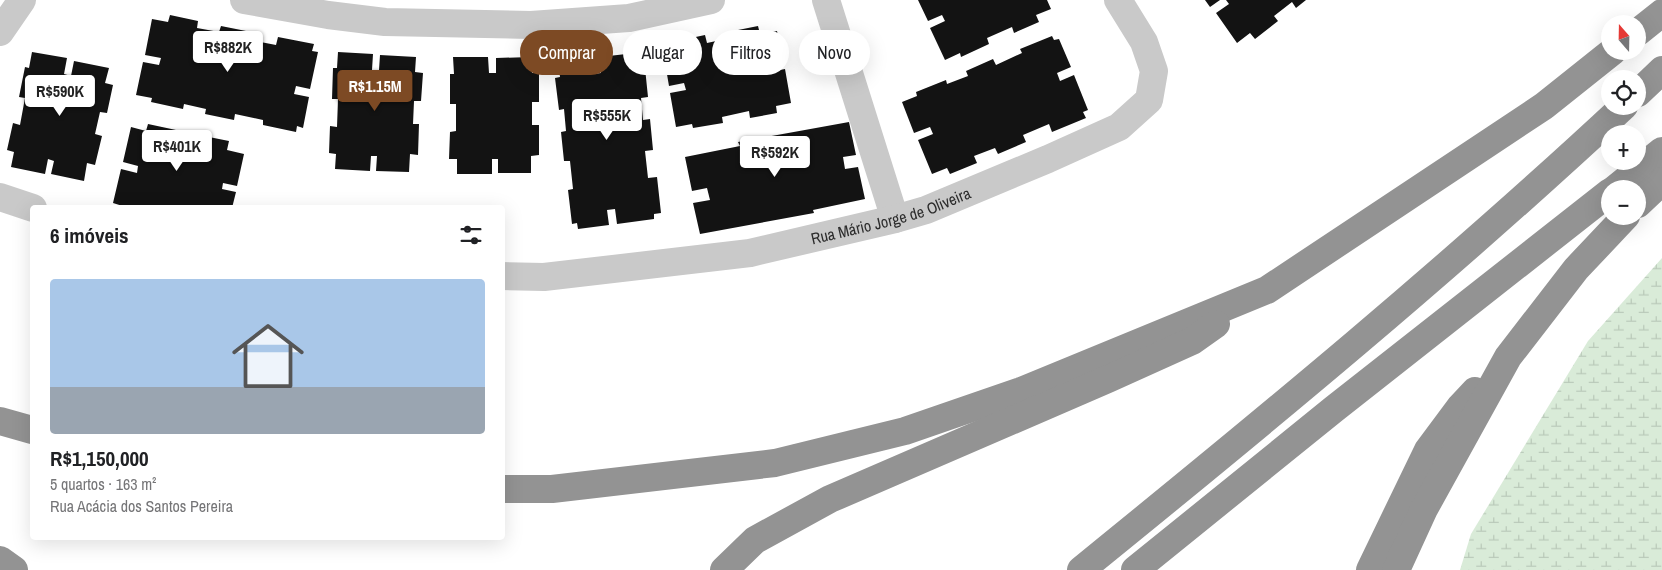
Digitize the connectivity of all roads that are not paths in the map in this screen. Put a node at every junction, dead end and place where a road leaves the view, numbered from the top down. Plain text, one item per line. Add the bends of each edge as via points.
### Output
1 (22, 0) edge
2 (244, 0) edge
3 (707, 0) edge
4 (826, 0) edge
5 (1118, 0) edge
6 (1662, 13) edge
7 (1646, 26) edge
8 (0, 32) edge
9 (1602, 60) edge
10 (1662, 70) edge
11 (1646, 85) edge
12 (1614, 115) edge
13 (1662, 152) edge
14 (1626, 180) edge
15 (1662, 181) edge
16 (1646, 196) edge
17 (0, 197) edge
18 (1601, 199) edge
19 (30, 207) edge
20 (895, 219) junction
21 (1618, 225) edge
22 (505, 276) edge
23 (1267, 290) junction
24 (1508, 357) junction
25 (0, 422) edge
26 (30, 430) edge
27 (505, 489) edge
28 (0, 560) edge
29 (14, 570) edge
30 (724, 570) edge
31 (1081, 570) edge
32 (1135, 570) edge
33 (1370, 570) edge
34 (1396, 570) edge

1 - 8 street
2 - 3 street via 385,22 532,25 629,18
4 - 20 street
5 - 20 street, Rua Mário Jorge de Oliveira via 1144,42 1154,71 1149,100 1119,127 926,210
6 - 7 highway
9 - 23 highway via 1544,106
10 - 11 highway
12 - 31 highway via 1520,203 1296,396
13 - 14 highway
15 - 16 highway
17 - 19 street
18 - 32 highway
20 - 22 street, Rua Mário Jorge de Oliveira via 750,253 544,277
21 - 24 highway via 1576,269
23 - 27 highway via 1021,391 905,432 775,462 552,489
23 - 30 highway via 1192,340 1035,412 830,499 755,540
24 - 33 highway via 1460,407 1428,450
24 - 34 highway via 1424,509
25 - 26 highway
28 - 29 highway

